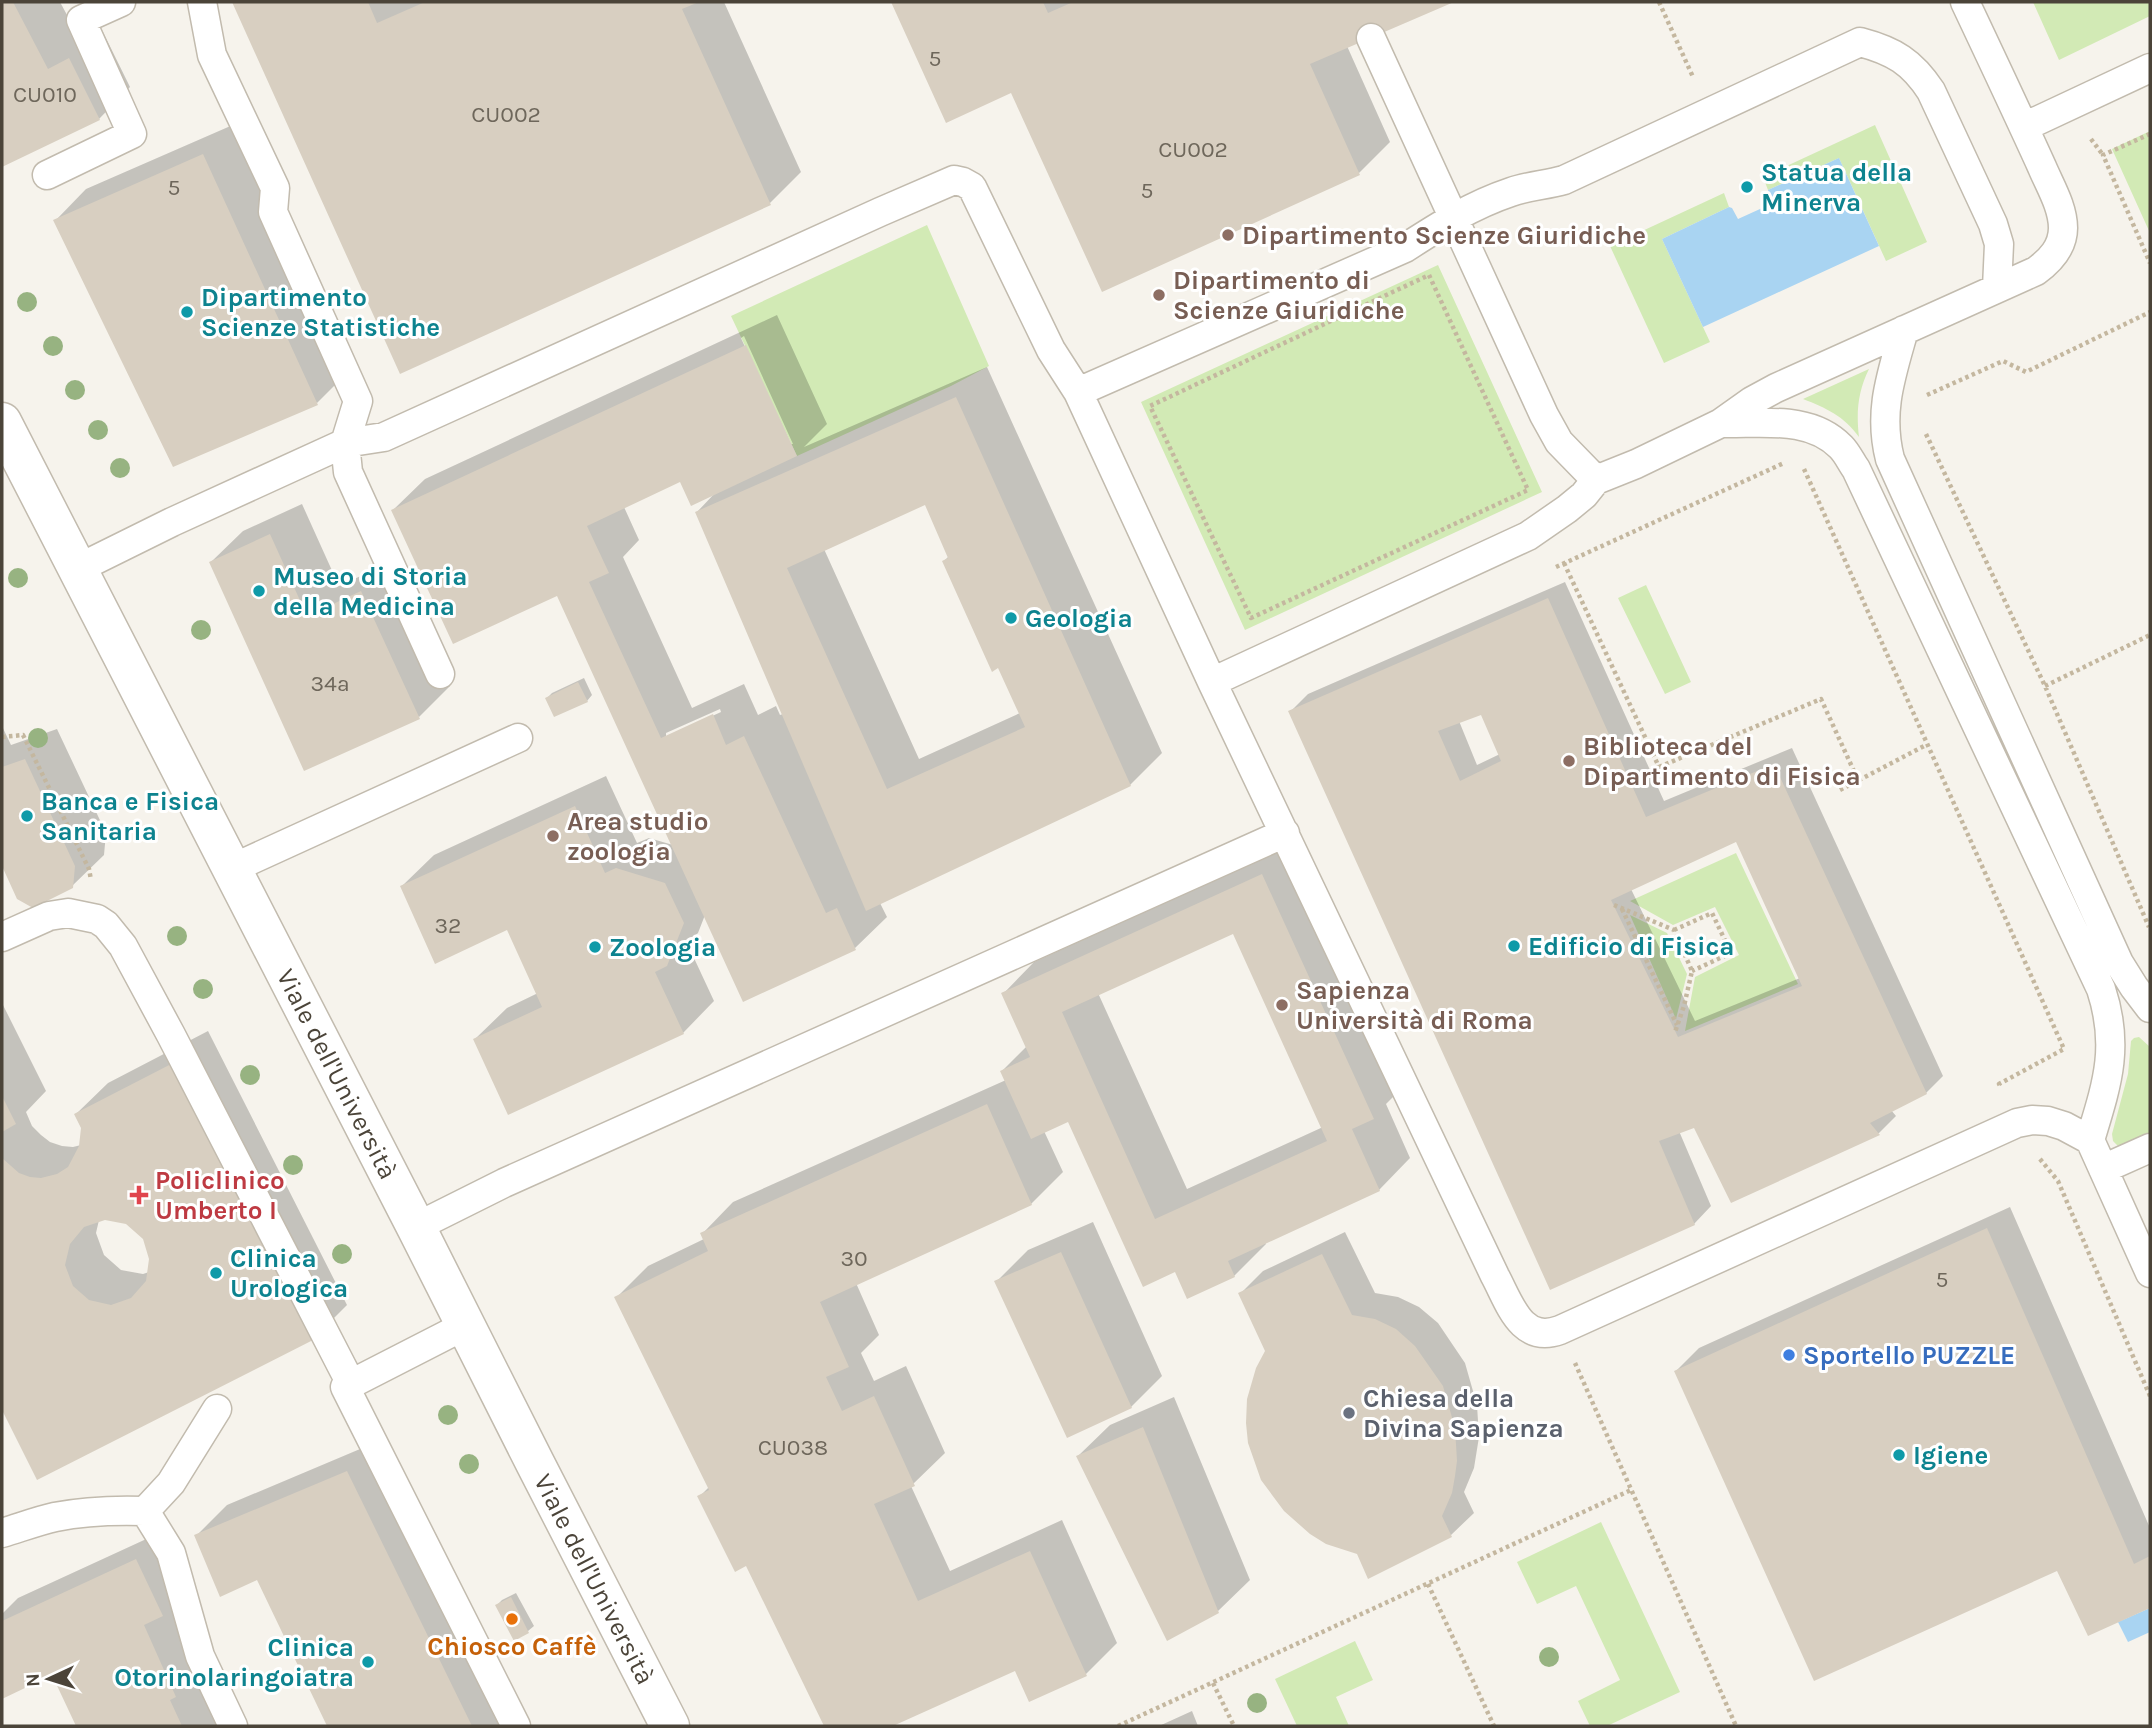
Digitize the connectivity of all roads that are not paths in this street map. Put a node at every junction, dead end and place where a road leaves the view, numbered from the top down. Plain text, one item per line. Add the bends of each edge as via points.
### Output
1 (121, 2) edge
2 (202, 2) edge
3 (1965, 2) edge
4 (1371, 38) dead end
5 (2150, 68) edge
6 (2024, 127) junction
7 (47, 175) dead end
8 (1453, 217) junction
9 (1997, 288) junction
10 (1904, 330) junction
11 (1078, 392) junction
12 (2, 422) edge
13 (1721, 423) junction
14 (345, 443) junction
15 (1596, 480) junction
16 (77, 569) junction
17 (440, 674) dead end
18 (1212, 682) junction
19 (518, 738) dead end
20 (1285, 833) junction
21 (231, 869) junction
22 (2, 937) edge
23 (2150, 1008) edge
24 (2090, 1140) junction
25 (2150, 1148) edge
26 (2103, 1169) junction
27 (416, 1227) junction
28 (2149, 1266) edge
29 (466, 1325) junction
30 (351, 1384) junction
31 (217, 1409) dead end
32 (145, 1511) junction
33 (2, 1533) edge
34 (233, 1726) edge
35 (516, 1726) edge
36 (670, 1726) edge

1 - 7 lane via 81,20 132,134
2 - 14 lane via 212,55 275,188 273,212 358,401
3 - 6 lane
4 - 8 lane
5 - 6 lane
6 - 9 lane via 2061,212 2063,229 2048,262
8 - 9 lane via 1514,191 1564,180 1860,42 1909,64 1931,91 2000,244
8 - 11 lane via 1405,247
8 - 15 lane via 1544,415 1559,442
9 - 10 lane
10 - 13 lane via 1776,388
10 - 23 lane via 1888,385 1884,437 1890,459 2119,963
11 - 14 lane via 1051,351 972,187 954,180 384,437
11 - 18 lane
12 - 16 street, Viale dell'Università
13 - 15 lane
13 - 24 lane via 1811,427 1842,448 1856,469 2101,989 2112,1047
14 - 16 lane
14 - 17 lane via 348,471
15 - 18 lane via 1584,495 1528,536
16 - 21 street, Viale dell'Università
18 - 20 lane
19 - 21 lane
20 - 24 lane via 1495,1276 1520,1322 1534,1332 1547,1335 1560,1330 2017,1123 2048,1121
20 - 27 lane via 504,1183
21 - 27 street, Viale dell'Università
22 - 30 lane via 58,913 97,919 123,946
24 - 26 lane
25 - 26 lane
26 - 28 lane
27 - 29 street, Viale dell'Università
29 - 30 lane
29 - 36 street, Viale dell'Università
30 - 35 lane via 345,1387
31 - 32 lane via 171,1483
32 - 33 lane via 71,1514
32 - 34 lane via 171,1553 201,1656

